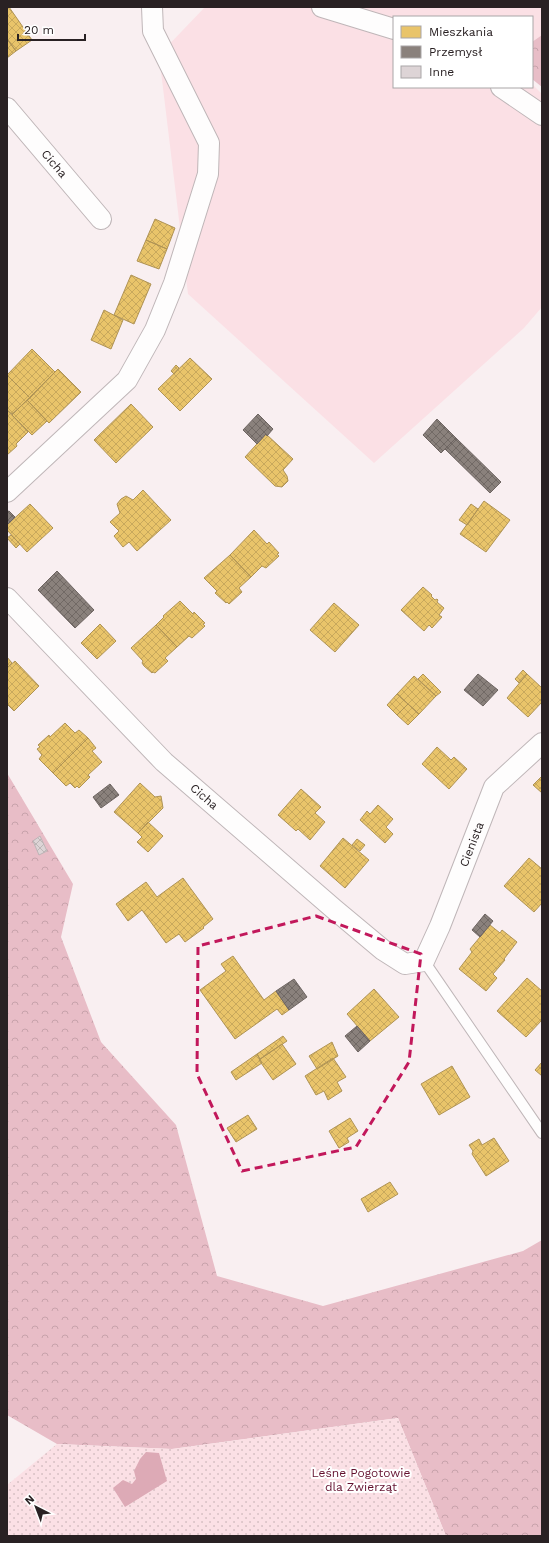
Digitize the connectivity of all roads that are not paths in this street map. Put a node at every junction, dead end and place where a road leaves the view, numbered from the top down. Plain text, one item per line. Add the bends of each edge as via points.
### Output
1 (152, 7) edge
2 (322, 7) edge
3 (393, 29) edge
4 (502, 88) edge
5 (7, 108) edge
6 (542, 115) edge
7 (101, 219) dead end
8 (7, 492) edge
9 (7, 598) edge
10 (542, 743) edge
11 (424, 961) junction
12 (542, 1133) edge

1 - 8 street via 153,31 209,143 208,174 174,283 155,330 127,380
2 - 3 street
4 - 6 street
5 - 7 street, Cicha
9 - 11 street, Cicha via 164,762 383,950 406,964
10 - 11 street, Cienista via 494,787
11 - 12 lane

